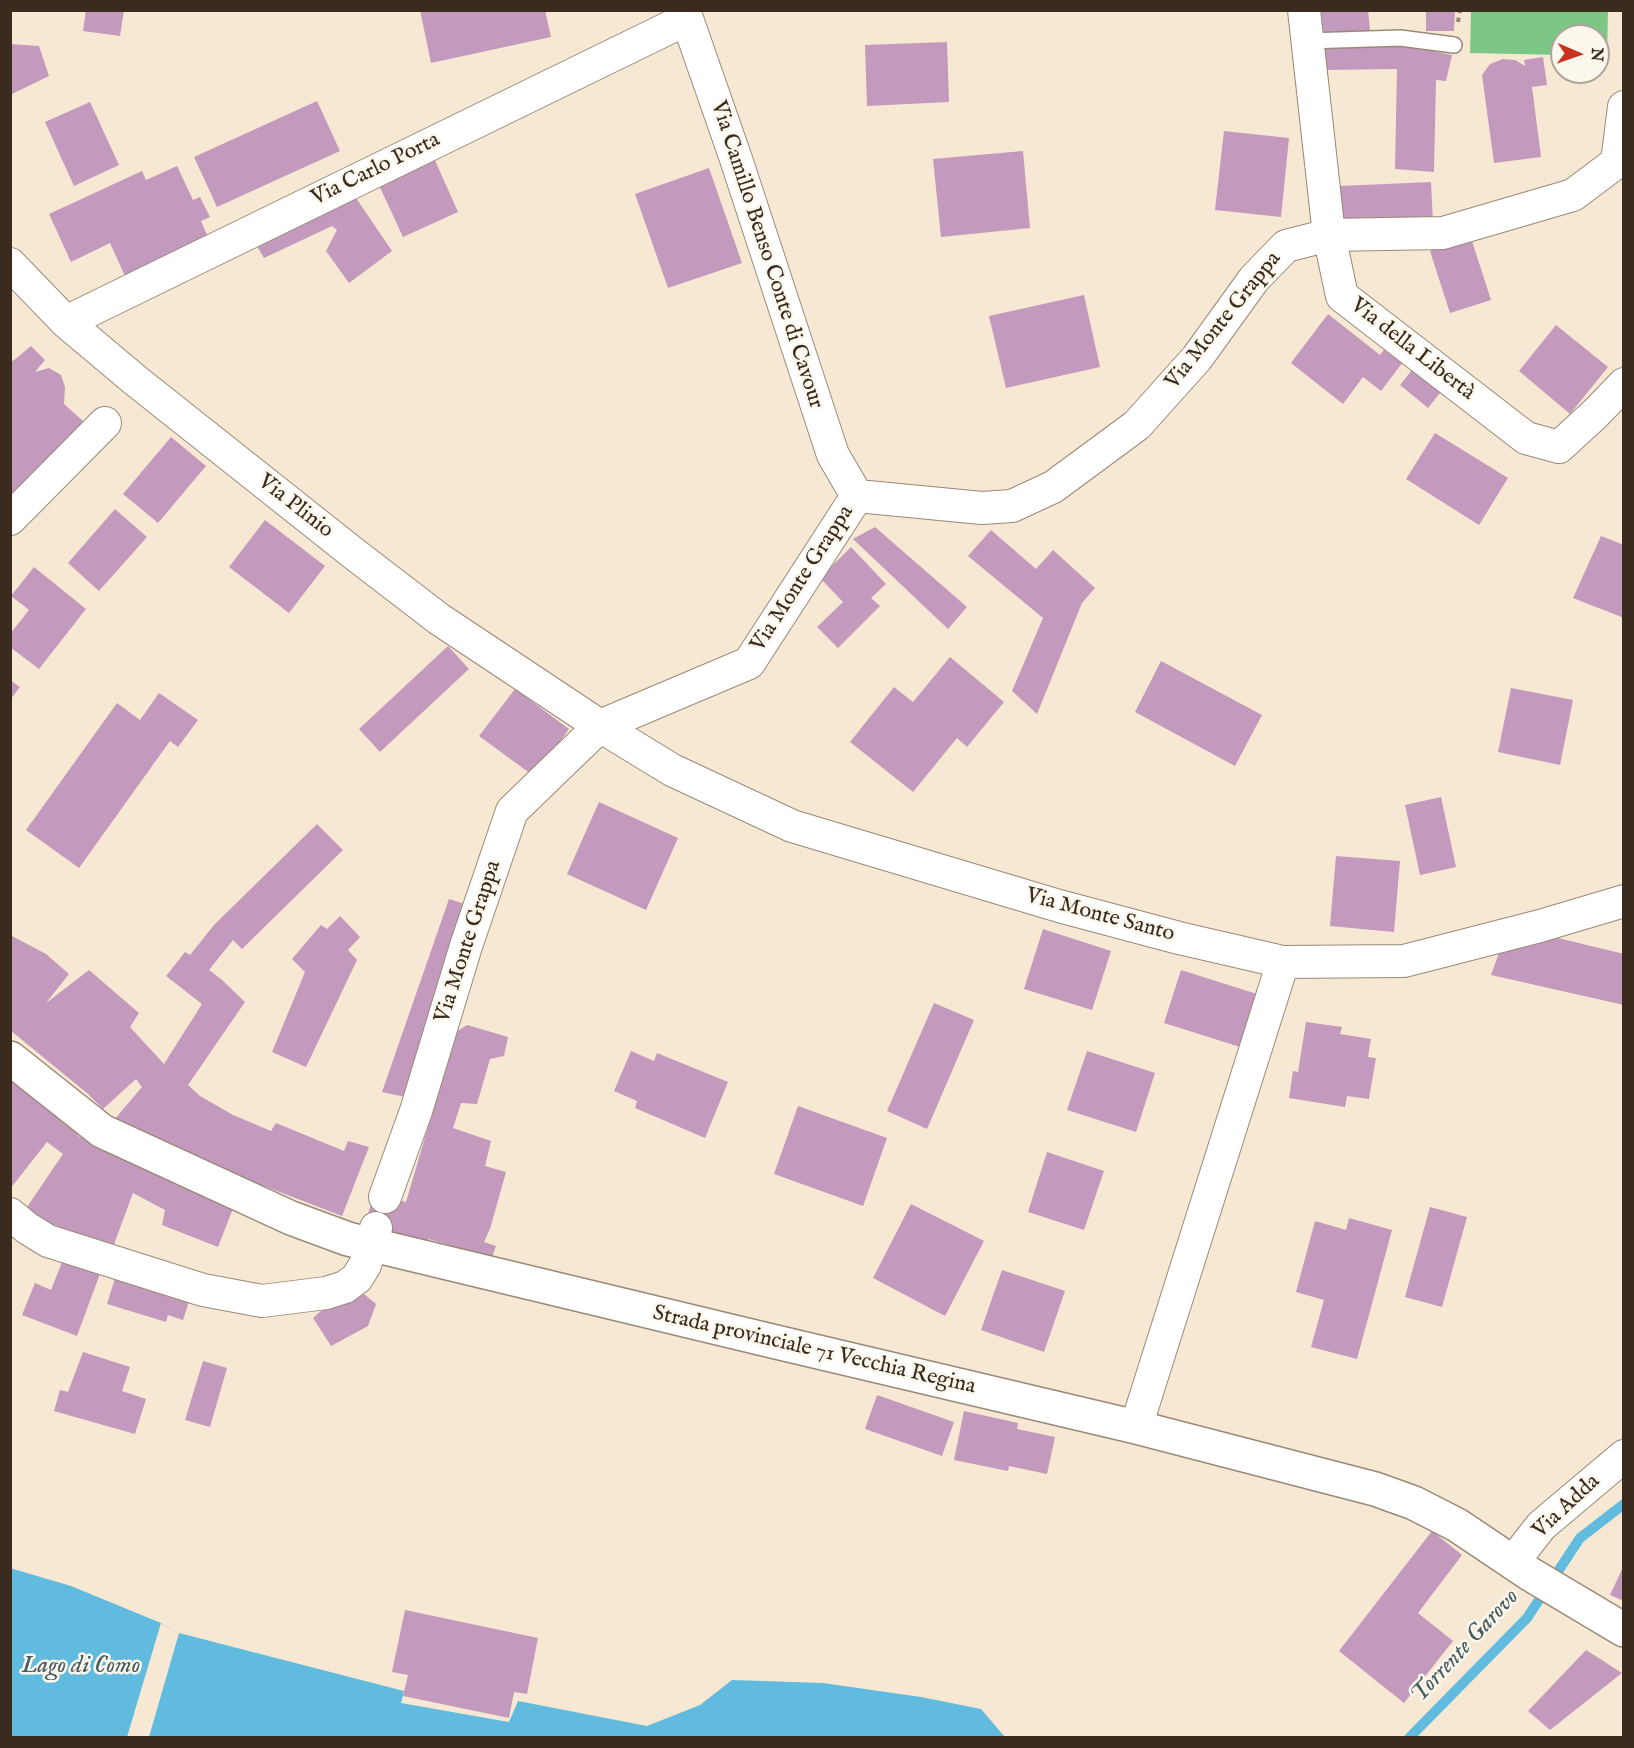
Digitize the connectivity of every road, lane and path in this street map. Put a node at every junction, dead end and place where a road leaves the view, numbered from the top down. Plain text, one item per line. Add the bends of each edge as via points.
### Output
1 (685, 15) edge
2 (1306, 26) edge
3 (1454, 45) dead end
4 (1623, 106) edge
5 (1329, 235) junction
6 (10, 264) edge
7 (66, 322) junction
8 (1623, 384) edge
9 (105, 423) dead end
10 (857, 496) junction
11 (10, 519) edge
12 (600, 726) junction
13 (1623, 902) edge
14 (1282, 962) junction
15 (10, 1058) edge
16 (386, 1197) dead end
17 (10, 1214) edge
18 (374, 1237) junction
19 (1136, 1427) junction
20 (1623, 1456) edge
21 (1522, 1568) junction
22 (1623, 1630) edge

1 - 7 street, Via Carlo Porta
1 - 10 street, Via Camillo Benso Conte di Cavour via 833,455
2 - 3 lane
2 - 5 street, Via della Libertà
4 - 5 street, Via Monte Grappa via 1617,162 1573,195 1443,234
5 - 8 street, Via della Libertà via 1342,296 1526,438 1559,447
5 - 10 street, Via Monte Grappa via 1286,246 1254,279 1197,358 1137,425 1053,487 1012,506 982,508
6 - 7 street, Via Plinio
7 - 12 street, Via Plinio via 439,619
9 - 11 street
10 - 12 street, Via Monte Grappa via 749,663
12 - 14 street, Via Monte Santo via 672,770 792,826 1059,906
12 - 16 street, Via Monte Grappa via 512,811
13 - 14 street, Via Monte Santo via 1404,961
14 - 19 street
15 - 18 street, Strada provinciale 71 Vecchia Regina via 102,1131 291,1218 348,1239
17 - 18 street via 48,1241 203,1290 262,1301 345,1287 357,1278
18 - 19 street, Strada provinciale 71 Vecchia Regina
19 - 21 street, Strada provinciale 71 Vecchia Regina via 1375,1489 1414,1503 1457,1525
20 - 21 street, Via Adda via 1541,1526
21 - 22 street, Strada provinciale 71 Vecchia Regina

